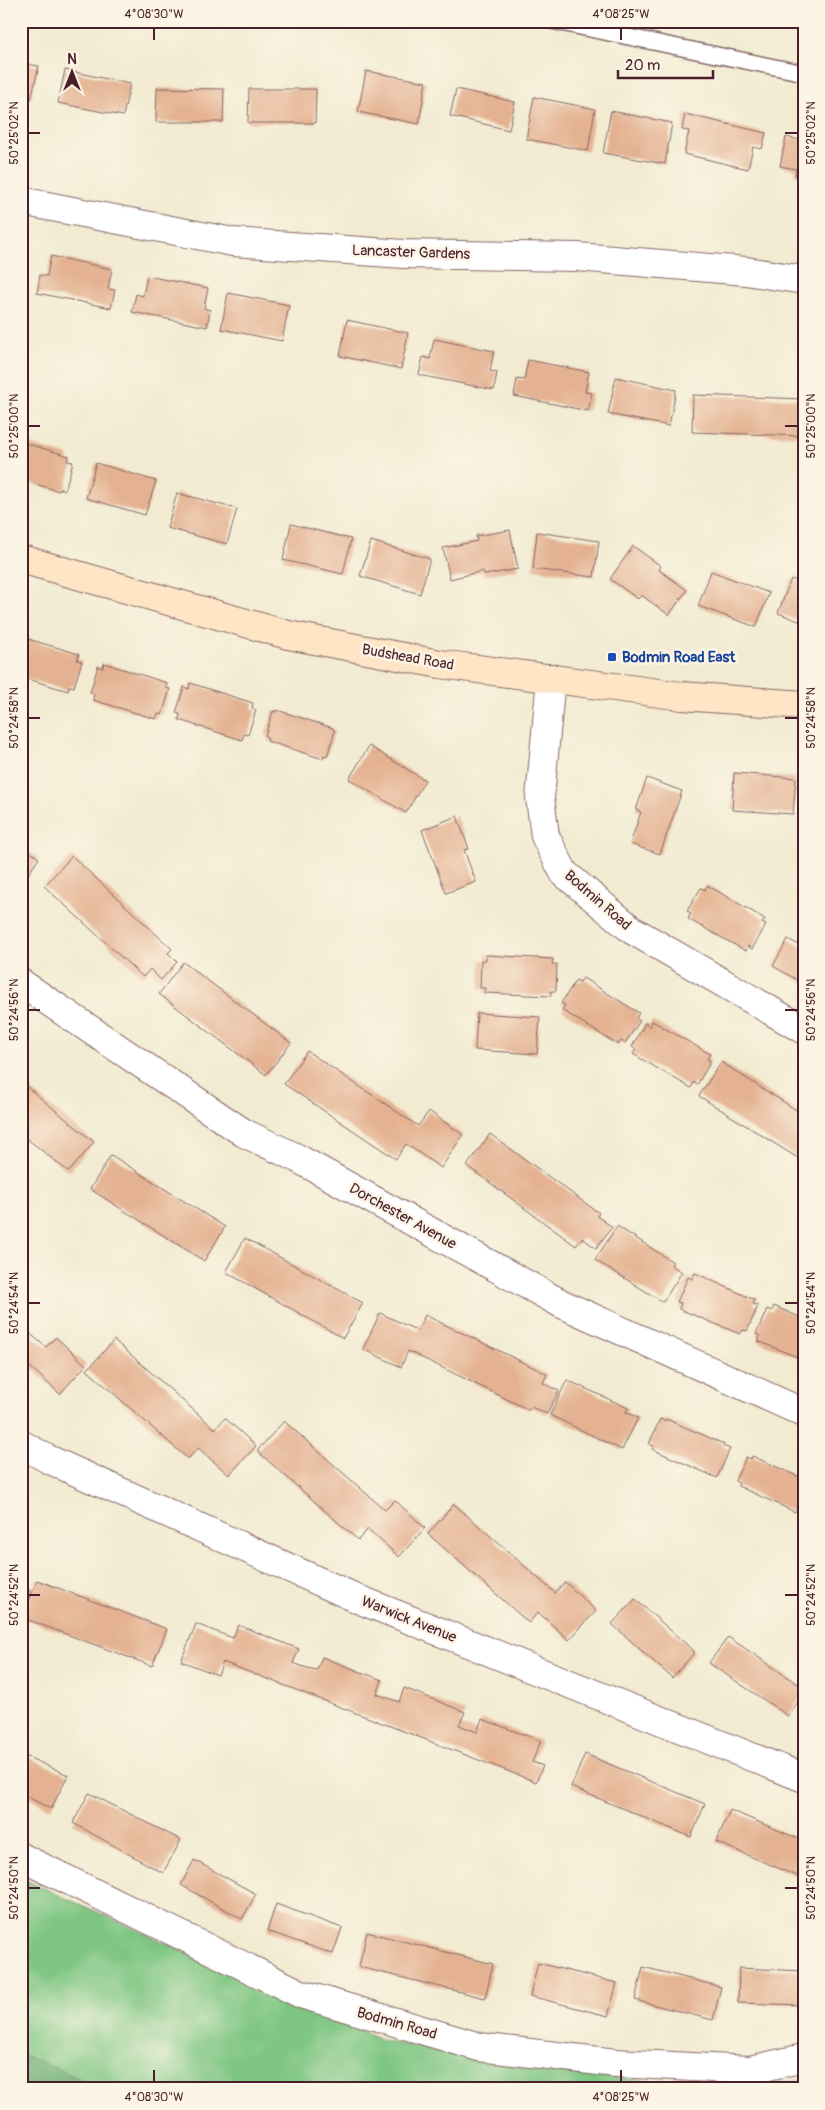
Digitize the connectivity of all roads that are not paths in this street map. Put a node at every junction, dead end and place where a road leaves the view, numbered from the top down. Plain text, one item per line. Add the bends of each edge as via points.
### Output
1 (551, 21) edge
2 (804, 73) edge
3 (21, 201) edge
4 (804, 280) edge
5 (21, 559) edge
6 (551, 678) junction
7 (804, 705) edge
8 (21, 983) edge
9 (804, 1030) edge
10 (804, 1413) edge
11 (21, 1444) edge
12 (804, 1778) edge
13 (21, 1857) edge
14 (804, 2058) edge

1 - 2 lane
3 - 4 street, Lancaster Gardens via 233,242 404,254 577,257 746,271
5 - 6 street, Budshead Road via 288,635 440,664
6 - 7 street, Budshead Road via 682,696
6 - 9 street, Bodmin Road via 540,798 545,836 564,873 632,930
8 - 10 street, Dorchester Avenue via 244,1133 297,1158 562,1304
11 - 12 street, Warwick Avenue via 358,1599
13 - 14 street, Bodmin Road via 301,1994 479,2047 616,2063 750,2070

